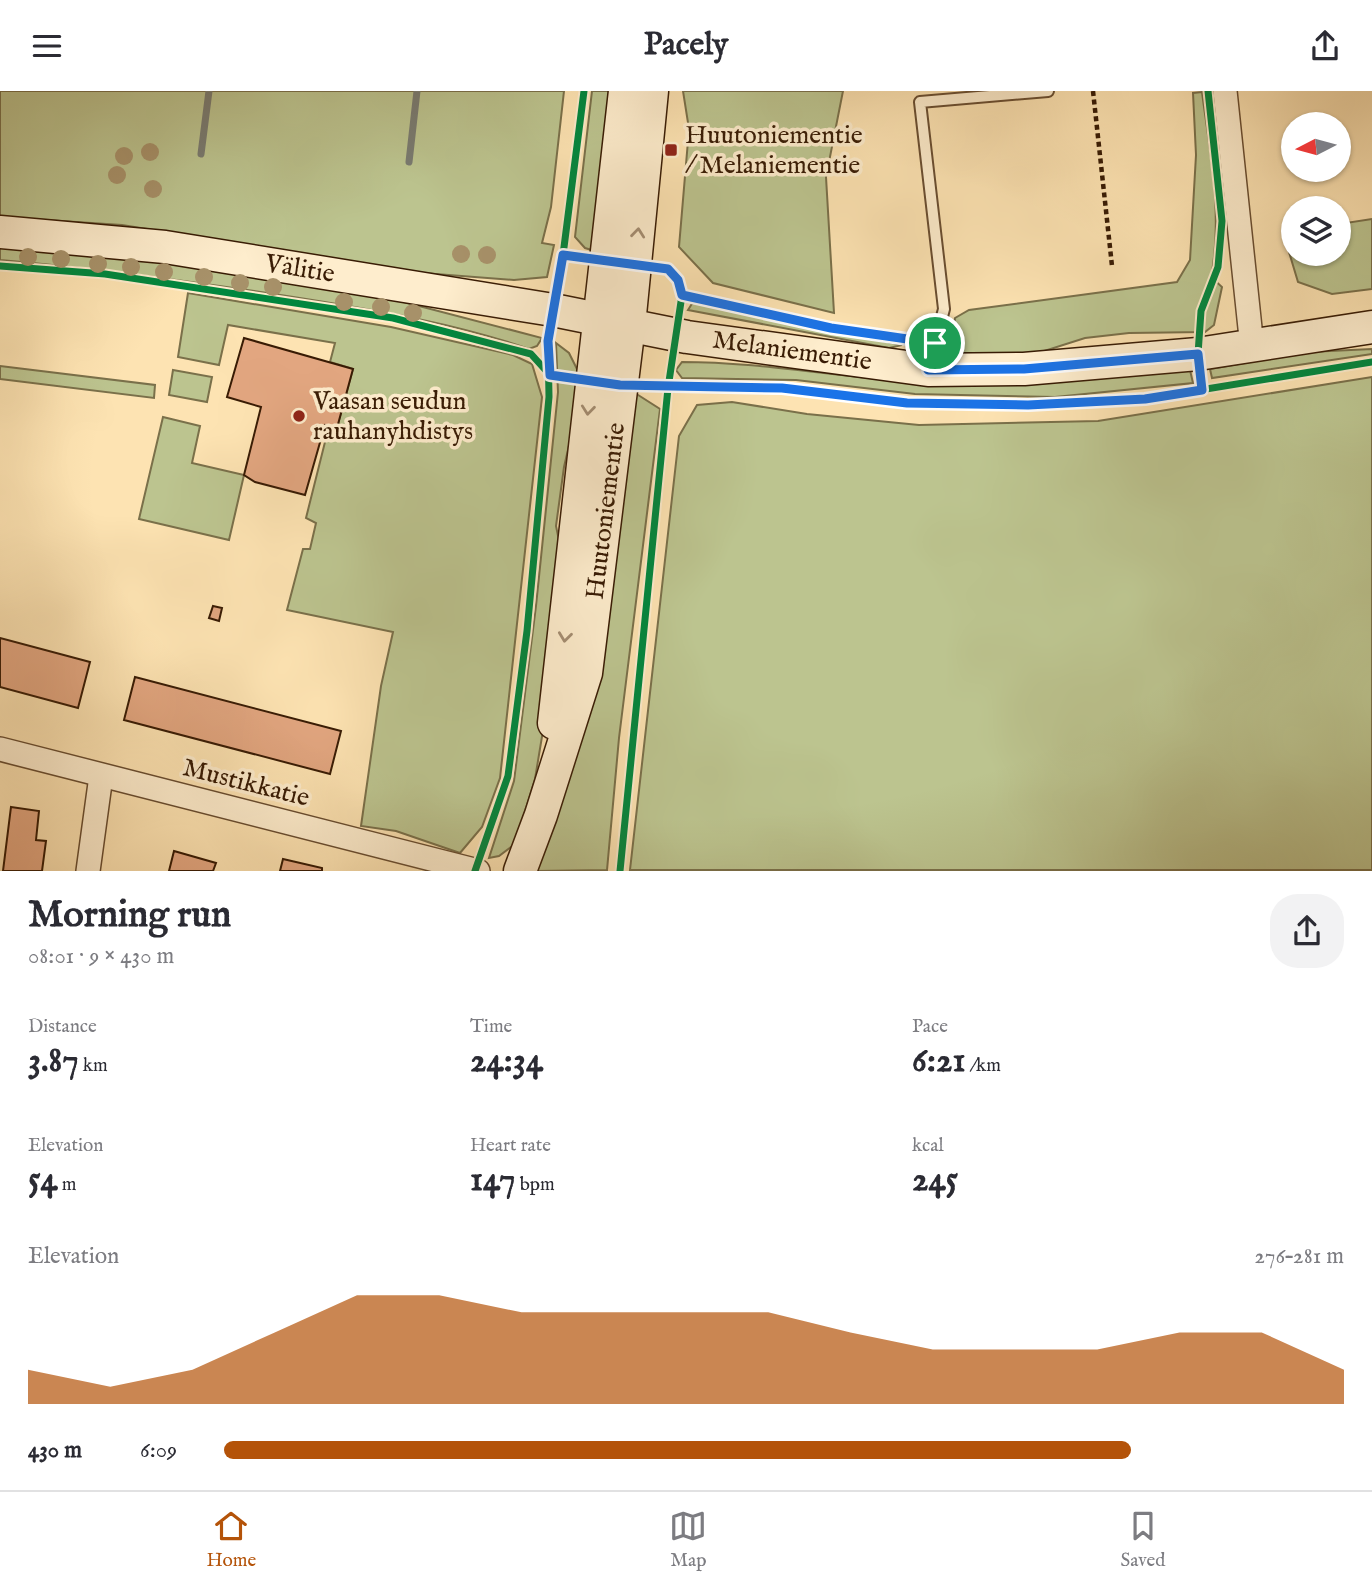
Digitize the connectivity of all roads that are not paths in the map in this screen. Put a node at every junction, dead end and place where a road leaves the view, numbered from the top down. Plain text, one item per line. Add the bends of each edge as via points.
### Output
1 (625, 91) edge
2 (652, 91) edge
3 (1048, 91) edge
4 (1225, 91) edge
5 (919, 97) edge
6 (0, 232) edge
7 (598, 318) junction
8 (629, 325) junction
9 (1372, 327) edge
10 (1252, 347) junction
11 (928, 370) junction
12 (0, 749) edge
13 (101, 776) junction
14 (545, 801) junction
15 (88, 870) edge
16 (478, 870) edge
17 (520, 870) edge

1 - 7 main road, Huutoniementie
8 -> 2 main road, Huutoniementie
3 - 5 lane
4 - 10 street
5 - 11 lane via 944,309
6 - 7 main road, Välitie via 165,247
7 - 8 main road, Välitie
7 -> 14 main road, Huutoniementie
8 - 11 main road, Melaniementie
8 - 14 main road, Huutoniementie via 586,673
9 - 10 main road, Melaniementie
10 - 11 main road, Melaniementie via 1024,369
12 - 13 street, Mustikkatie
13 - 15 street
13 - 16 street, Mustikkatie
14 - 17 main road, Huutoniementie

